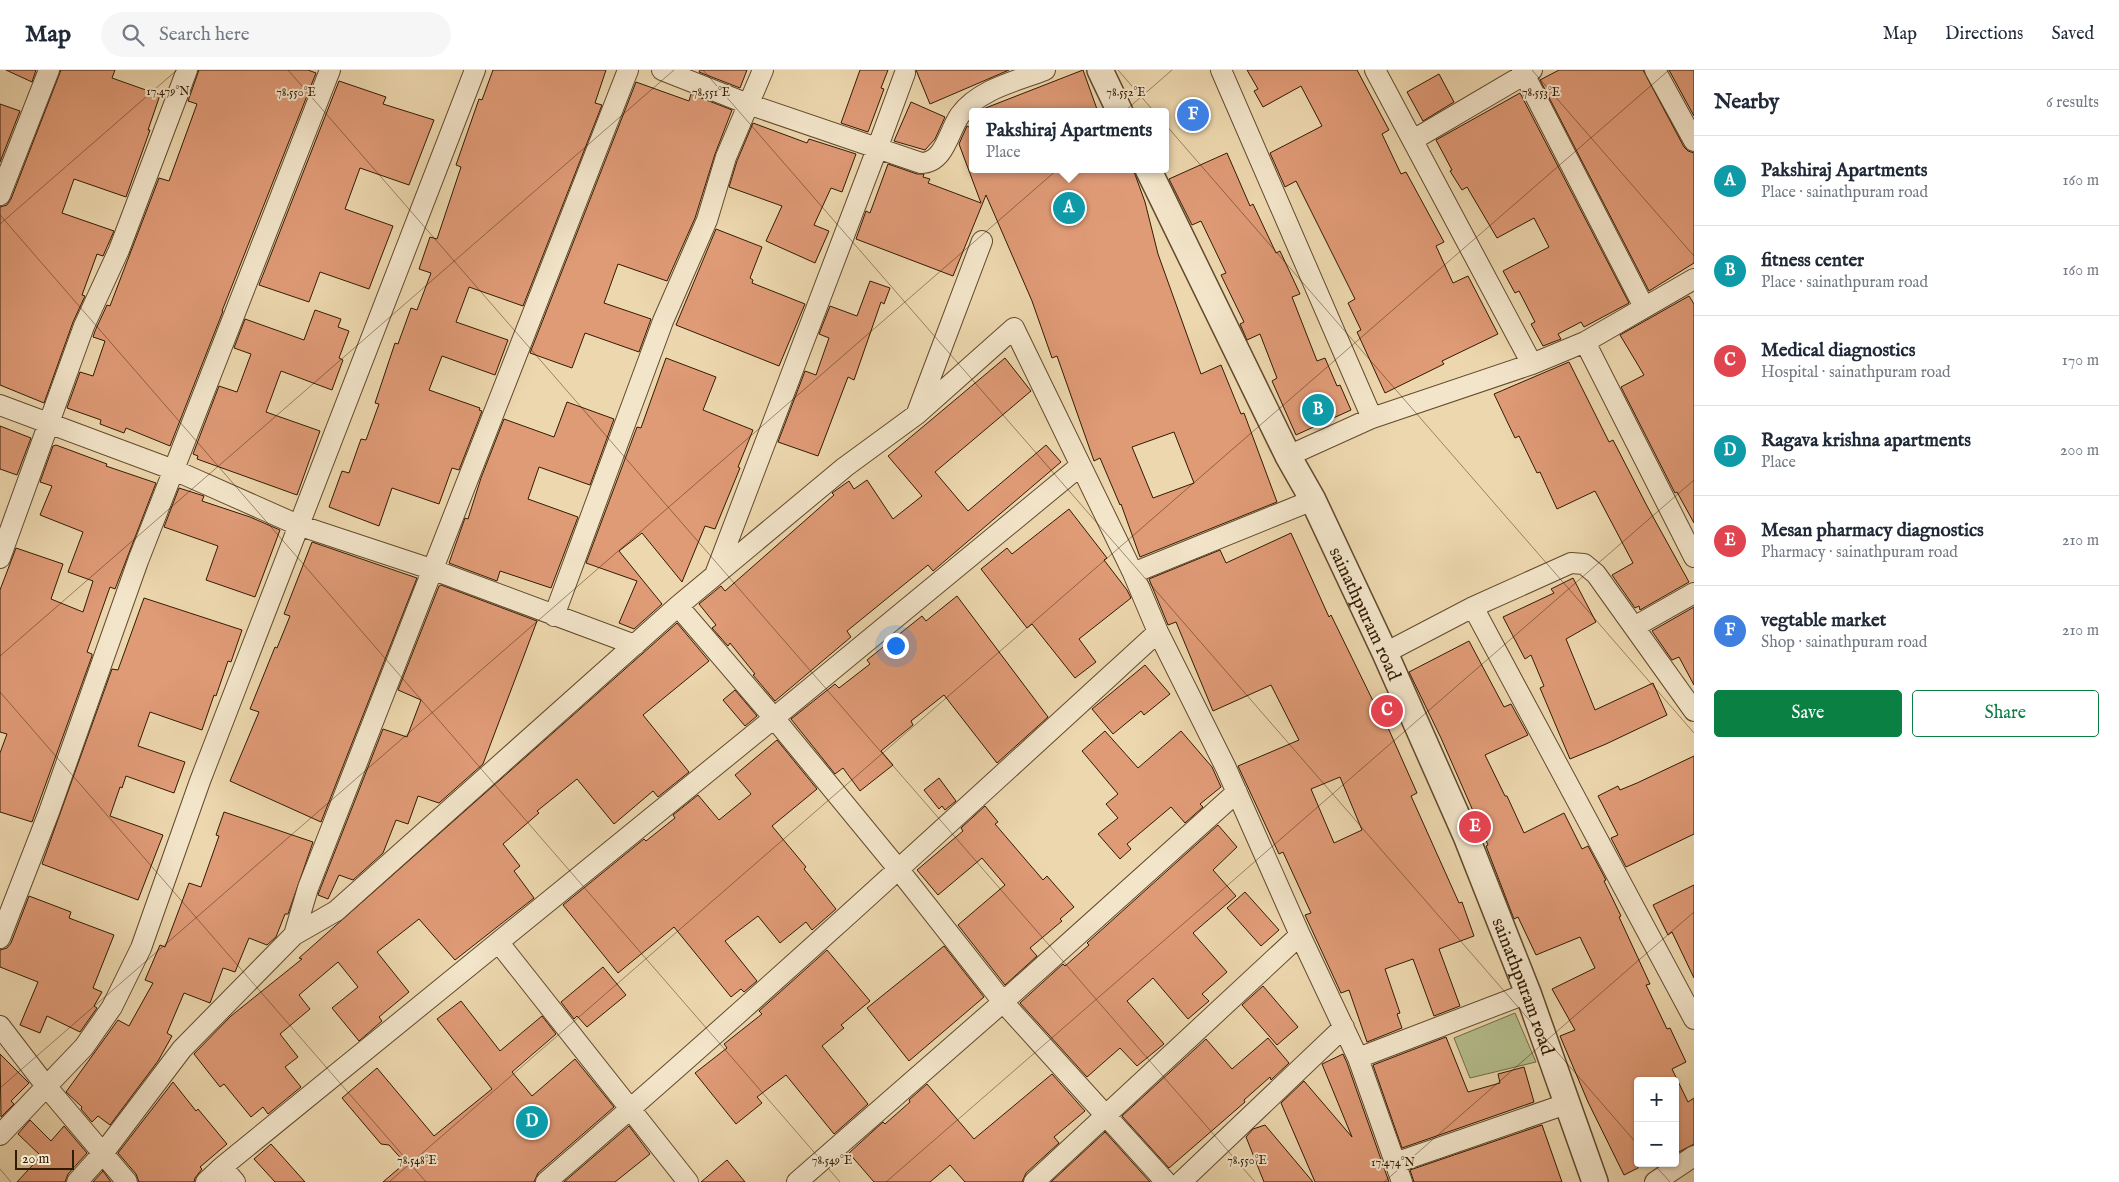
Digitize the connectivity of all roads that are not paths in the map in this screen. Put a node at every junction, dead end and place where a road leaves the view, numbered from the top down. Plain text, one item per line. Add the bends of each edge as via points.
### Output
1 (49, 70) edge
2 (187, 70) edge
3 (330, 70) edge
4 (475, 70) edge
5 (628, 70) edge
6 (662, 70) edge
7 (762, 70) edge
8 (1045, 70) edge
9 (1102, 70) edge
10 (1221, 70) edge
11 (1375, 70) edge
12 (1655, 70) edge
13 (1527, 71) edge
14 (905, 72) dead end
15 (748, 104) junction
16 (1118, 108) edge
17 (1413, 140) junction
18 (1694, 141) edge
19 (877, 149) junction
20 (1150, 173) edge
21 (0, 195) edge
22 (982, 241) dead end
23 (1694, 280) edge
24 (1644, 307) junction
25 (1585, 342) junction
26 (1532, 364) junction
27 (0, 405) edge
28 (916, 415) junction
29 (1372, 418) junction
30 (48, 422) junction
31 (1288, 456) junction
32 (1080, 466) junction
33 (174, 470) junction
34 (1313, 500) junction
35 (298, 525) junction
36 (1694, 557) edge
37 (0, 558) edge
38 (431, 569) junction
39 (1133, 573) junction
40 (716, 574) junction
41 (1694, 593) edge
42 (678, 606) junction
43 (1473, 608) junction
44 (554, 616) junction
45 (1634, 627) junction
46 (1158, 632) junction
47 (635, 645) junction
48 (1385, 653) junction
49 (1694, 711) edge
50 (774, 718) junction
51 (1236, 792) junction
52 (899, 870) junction
53 (294, 935) junction
54 (1300, 935) junction
55 (0, 938) edge
56 (499, 943) junction
57 (1528, 993) junction
58 (1003, 1002) junction
59 (1694, 1019) edge
60 (0, 1026) edge
61 (1344, 1027) junction
62 (1358, 1058) junction
63 (46, 1086) junction
64 (1566, 1104) junction
65 (631, 1109) junction
66 (1105, 1114) junction
67 (0, 1135) edge
68 (104, 1152) junction
69 (1694, 1156) edge
70 (1395, 1163) junction
71 (229, 1175) edge
72 (77, 1182) edge
73 (127, 1182) edge
74 (206, 1182) edge
75 (546, 1182) edge
76 (688, 1182) edge
77 (797, 1182) edge
78 (1034, 1182) edge
79 (1166, 1182) edge
80 (1180, 1182) edge
81 (1402, 1182) edge
82 (1594, 1182) edge
83 (1655, 1182) edge

1 - 21 street
2 - 30 street via 119,250 84,326
3 - 33 street
4 - 35 street
5 - 38 street
6 - 15 street
7 - 15 street
8 - 19 street via 974,100 960,116 944,146 927,163
9 - 16 street
10 - 29 street
11 - 17 street
12 - 18 street
13 - 17 street
13 - 24 street
14 - 19 street
15 - 19 street
15 - 44 street via 726,157 707,220 663,321
17 - 26 street
19 - 40 street
20 - 31 street, sainathpuram road
22 - 28 street
23 - 24 street
24 - 25 street
25 - 26 street
25 - 36 street
26 - 29 street
27 - 30 street
28 - 32 street via 1014,328
28 - 40 street via 845,467
29 - 31 street
30 - 33 street
30 - 37 street
31 - 34 street, sainathpuram road
32 - 39 street
32 - 50 street
33 - 35 street
33 - 55 street
34 - 39 street
34 - 48 street, sainathpuram road
35 - 38 street
35 - 63 street via 200,781 141,948 112,1007 84,1047
38 - 44 street
38 - 53 street via 308,888
39 - 46 street
40 - 42 street
41 - 45 street
42 - 47 street
42 - 50 street
43 - 45 street via 1554,569 1577,563 1584,564 1596,574
43 - 48 street
43 - 59 street
44 - 47 street
45 - 49 street
46 - 51 street
46 - 52 street
47 - 53 street via 336,911
48 - 57 street, sainathpuram road via 1466,836
50 - 52 street
50 - 56 street
51 - 54 street
51 - 58 street
52 - 58 street
52 - 65 street
53 - 68 street via 182,1049
54 - 61 street
54 - 66 street
56 - 65 street
56 - 71 street
57 - 62 street
57 - 64 street, sainathpuram road
58 - 66 street
58 - 77 street
60 - 63 street
61 - 62 street
61 - 80 street
62 - 70 street
63 - 67 street
63 - 68 street
64 - 70 street
64 - 82 street, sainathpuram road
65 - 75 street
65 - 76 street
66 - 78 street
66 - 79 street
68 - 72 street
68 - 73 street
69 - 83 street
70 - 81 street
71 - 74 street

